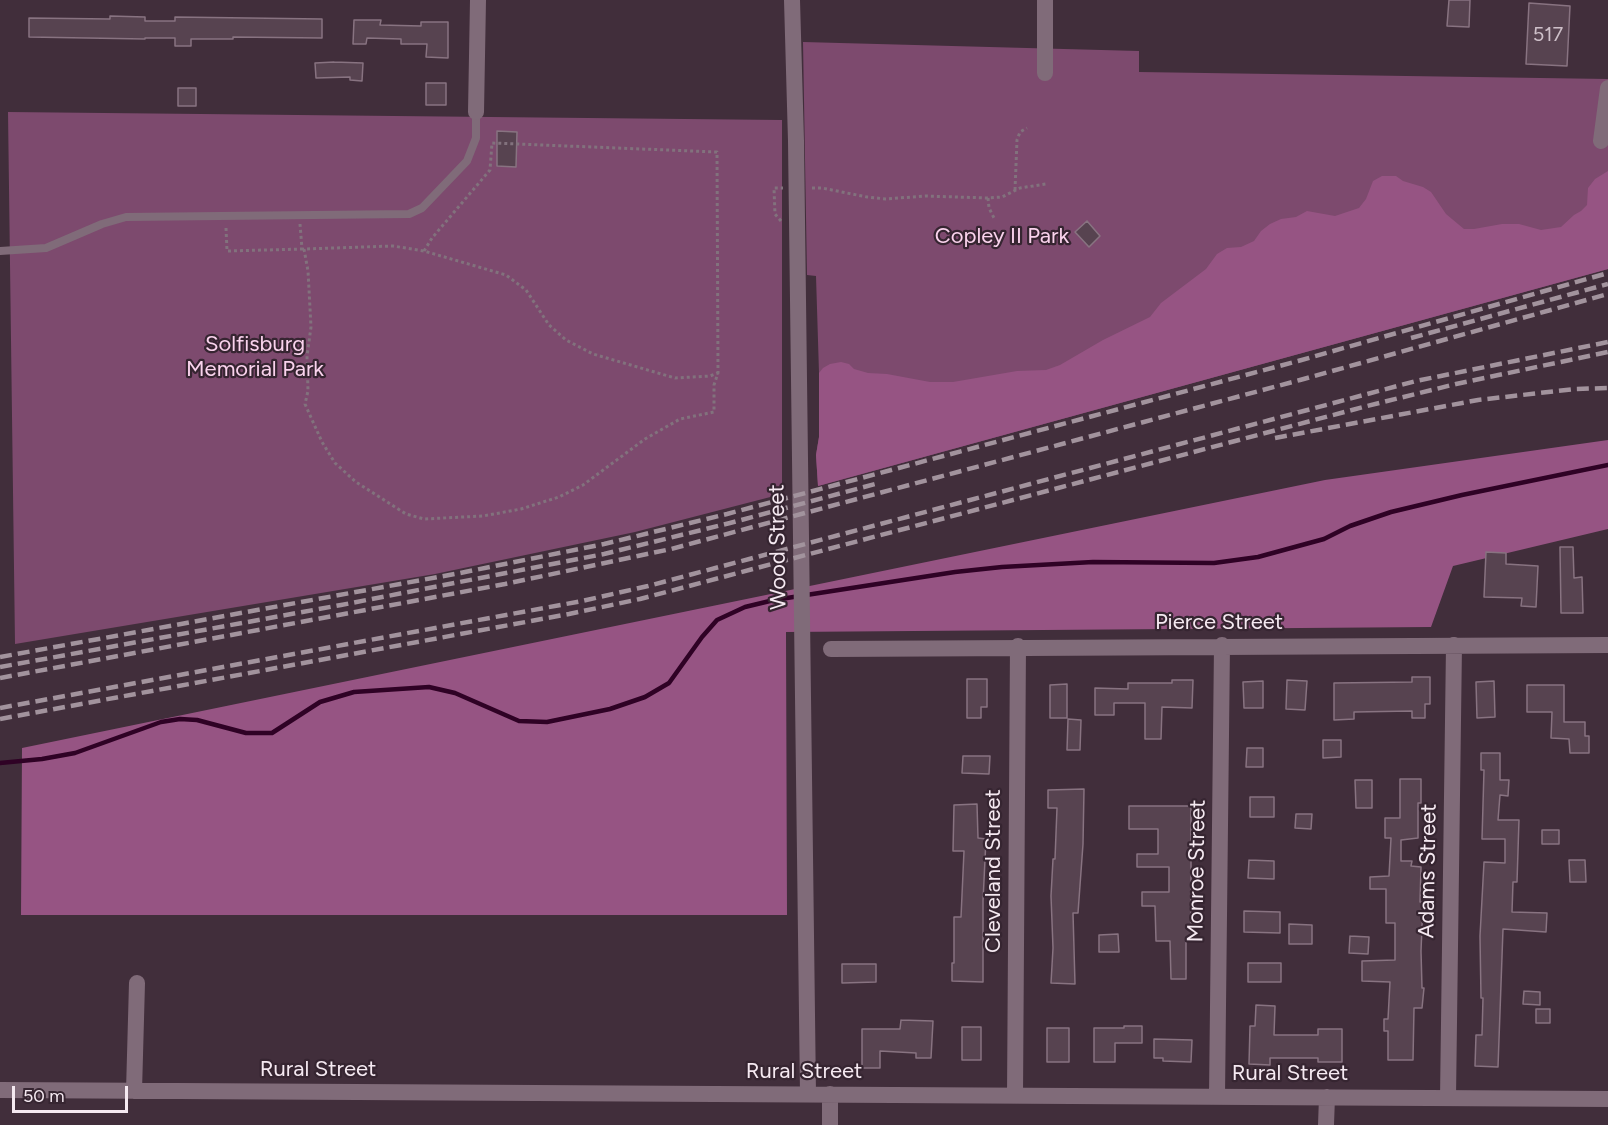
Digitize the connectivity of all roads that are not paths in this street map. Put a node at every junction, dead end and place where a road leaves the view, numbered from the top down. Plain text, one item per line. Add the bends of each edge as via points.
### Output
1 (477, 0) edge
2 (792, 0) edge
3 (1045, 0) edge
4 (1045, 73) dead end
5 (1608, 88) edge
6 (476, 112) joint
7 (1601, 141) dead end
8 (0, 251) edge
9 (1222, 645) junction
10 (1454, 645) junction
11 (1608, 645) edge
12 (1018, 646) junction
13 (831, 649) dead end
14 (137, 983) dead end
15 (0, 1090) edge
16 (134, 1091) junction
17 (808, 1094) junction
18 (830, 1094) junction
19 (1015, 1095) junction
20 (1217, 1096) junction
21 (1327, 1097) junction
22 (1448, 1098) junction
23 (1608, 1099) edge
24 (830, 1125) edge
25 (1326, 1125) edge

1 - 6 street
2 - 17 street, Wood Street
3 - 4 street
5 - 7 street
6 - 8 lane via 476,138 467,161 422,208 409,214 126,218 46,248
9 - 10 street, Pierce Street
9 - 12 street, Pierce Street
9 - 20 street, Monroe Street
10 - 11 street, Pierce Street
10 - 22 street, Adams Street
12 - 13 street, Pierce Street
12 - 19 street, Cleveland Street
14 - 16 street
15 - 16 street, Rural Street
16 - 17 street, Rural Street
17 - 18 street, Rural Street
18 - 19 street, Rural Street
18 - 24 street
19 - 20 street, Rural Street
20 - 21 street, Rural Street
21 - 22 street, Rural Street
21 - 25 street
22 - 23 street, Rural Street

